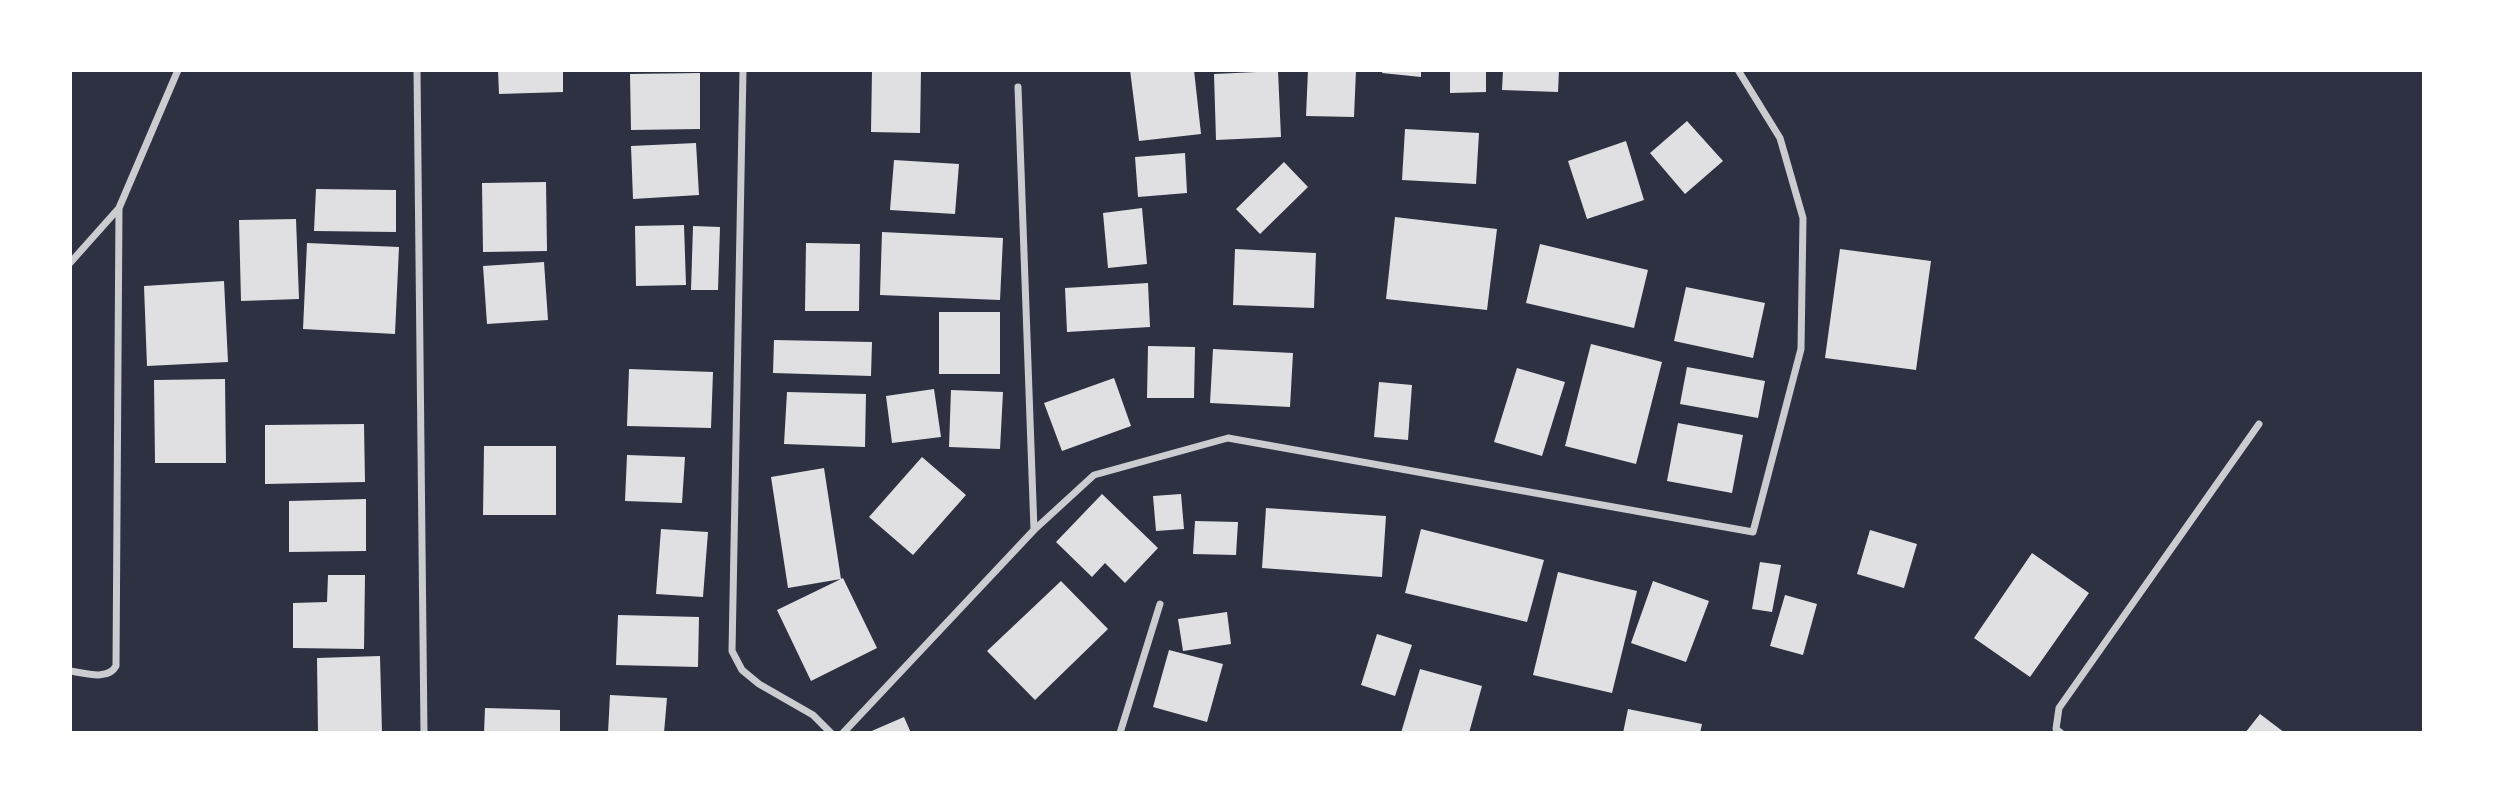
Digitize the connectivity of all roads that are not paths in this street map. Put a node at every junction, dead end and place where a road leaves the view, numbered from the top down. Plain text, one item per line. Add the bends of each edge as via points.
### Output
1 (178, 70) edge
2 (417, 70) edge
3 (743, 70) edge
4 (1738, 70) edge
5 (1017, 87) dead end
6 (120, 208) junction
7 (70, 263) edge
8 (2259, 424) dead end
9 (1034, 530) junction
10 (1160, 604) dead end
11 (70, 671) edge
12 (424, 733) edge
13 (831, 733) edge
14 (844, 733) edge
15 (1120, 733) edge
16 (2061, 733) edge

1 - 6 street
2 - 12 street
3 - 13 street via 732,651 742,670 813,715
4 - 9 street via 1780,138 1803,218 1801,349 1753,533 1228,438 1094,475
5 - 9 street
6 - 7 street
6 - 11 street via 116,666 107,675
8 - 16 street via 2059,708 2056,729
9 - 14 street
10 - 15 street

